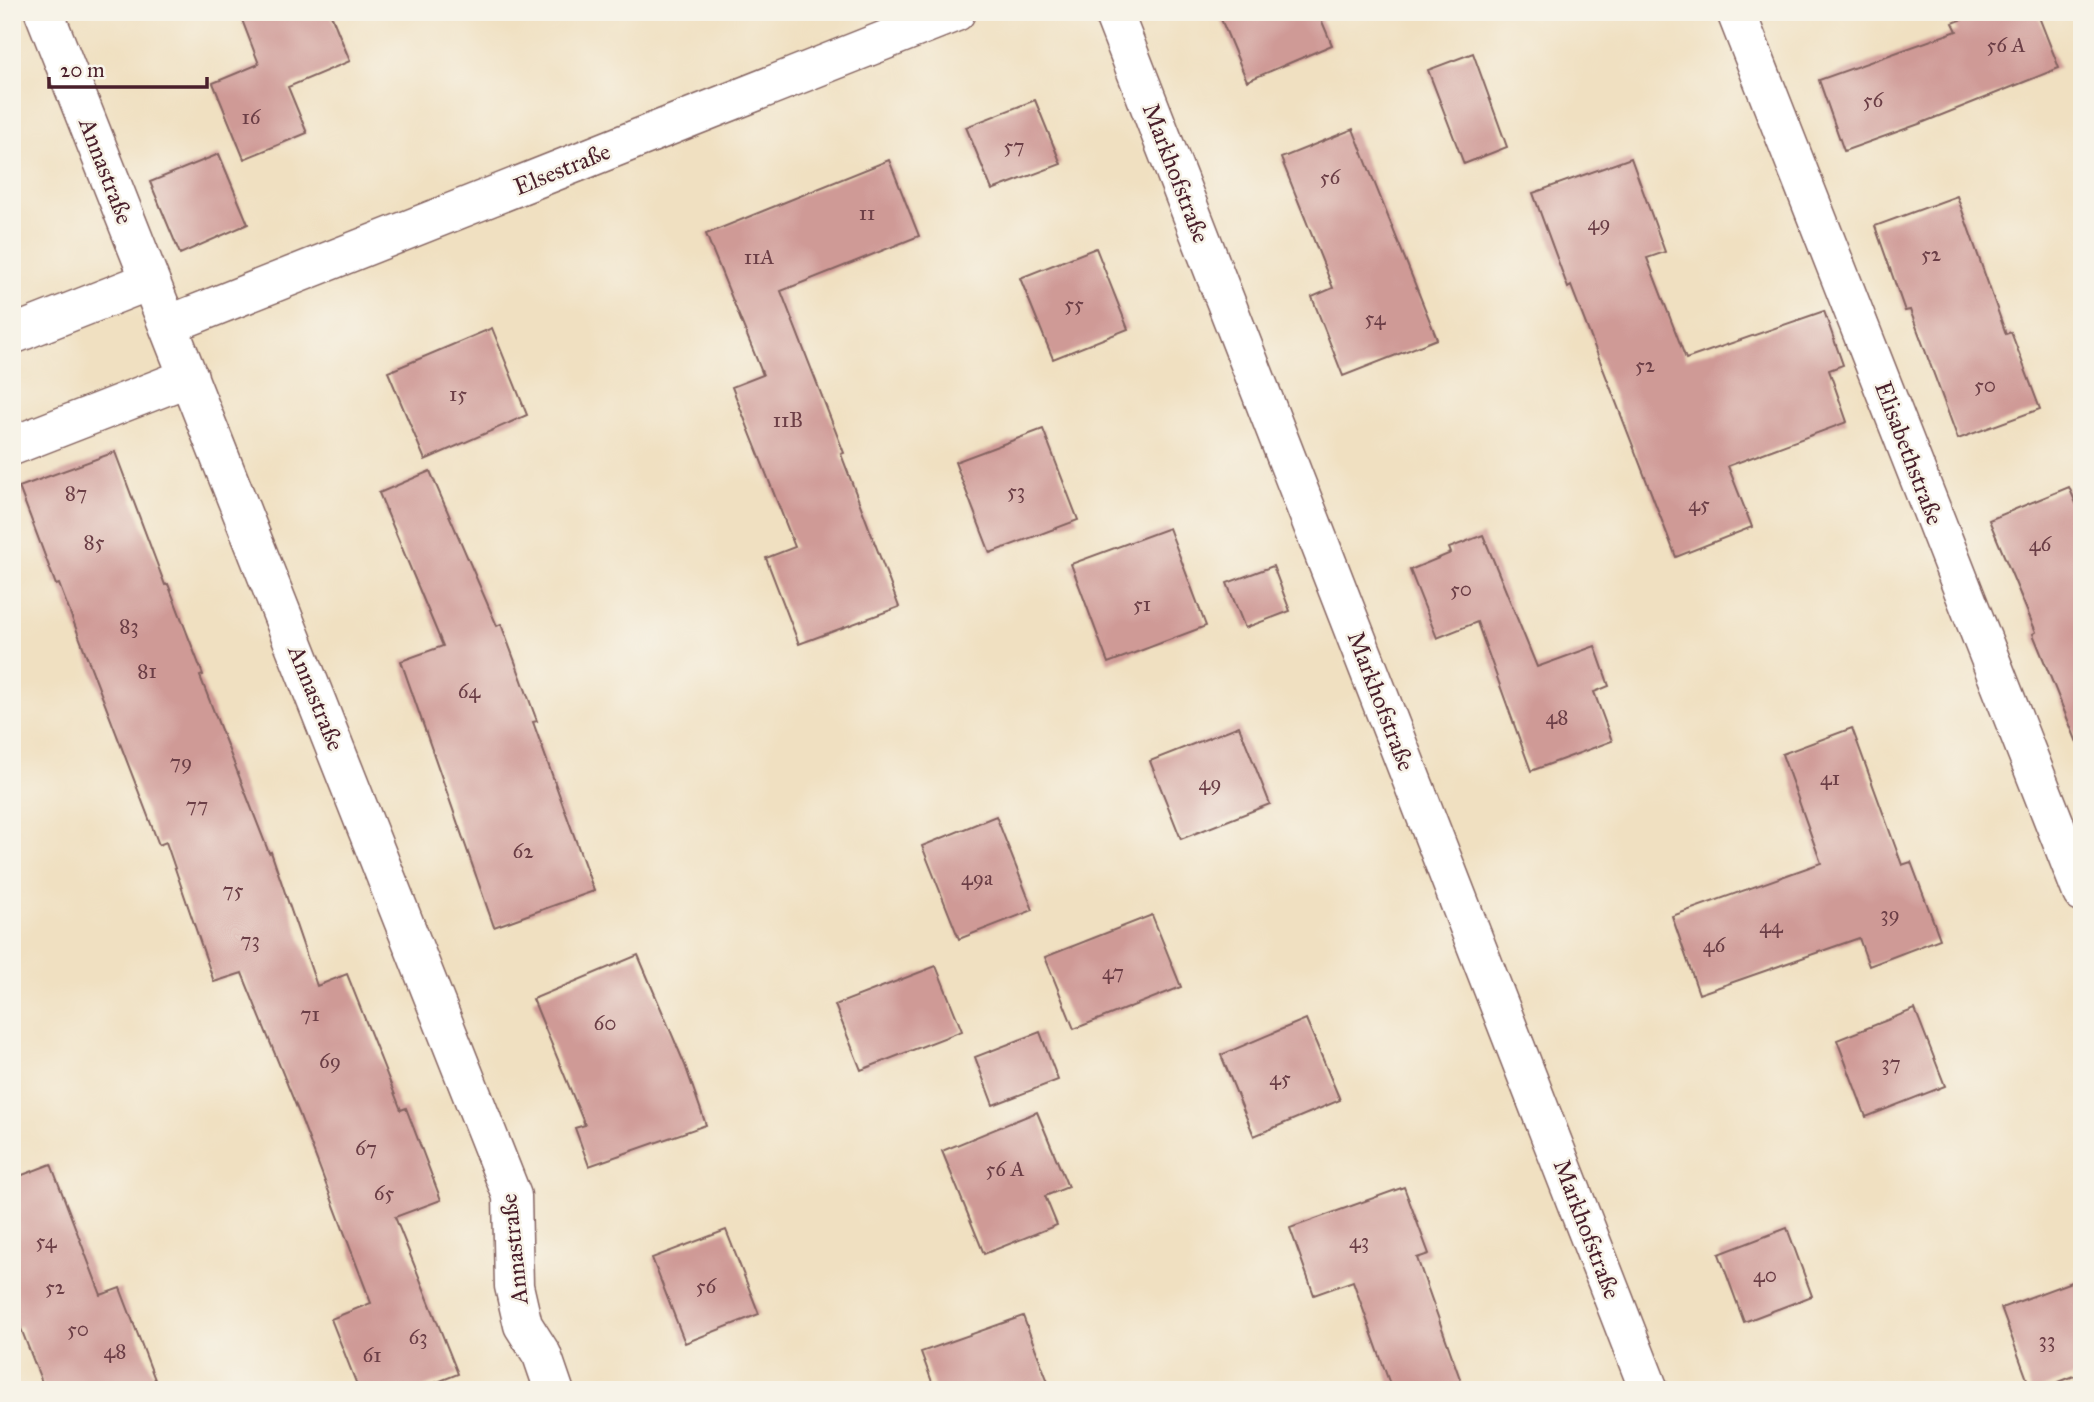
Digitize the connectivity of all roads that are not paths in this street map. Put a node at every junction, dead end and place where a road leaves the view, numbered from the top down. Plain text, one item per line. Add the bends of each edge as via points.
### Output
1 (44, 12) edge
2 (956, 12) edge
3 (1114, 12) edge
4 (1736, 12) edge
5 (149, 281) junction
6 (168, 325) junction
7 (12, 335) edge
8 (189, 377) junction
9 (12, 446) edge
10 (2082, 893) edge
11 (554, 1390) edge
12 (1649, 1390) edge

1 - 5 street, Annastraße
2 - 6 street, Elsestraße
3 - 12 street, Markhofstraße
4 - 10 street, Elisabethstraße
5 - 6 street, Annastraße
5 - 7 street
6 - 8 street, Annastraße
8 - 9 street
8 - 11 street, Annastraße via 512,1196 514,1286 523,1325 542,1355

